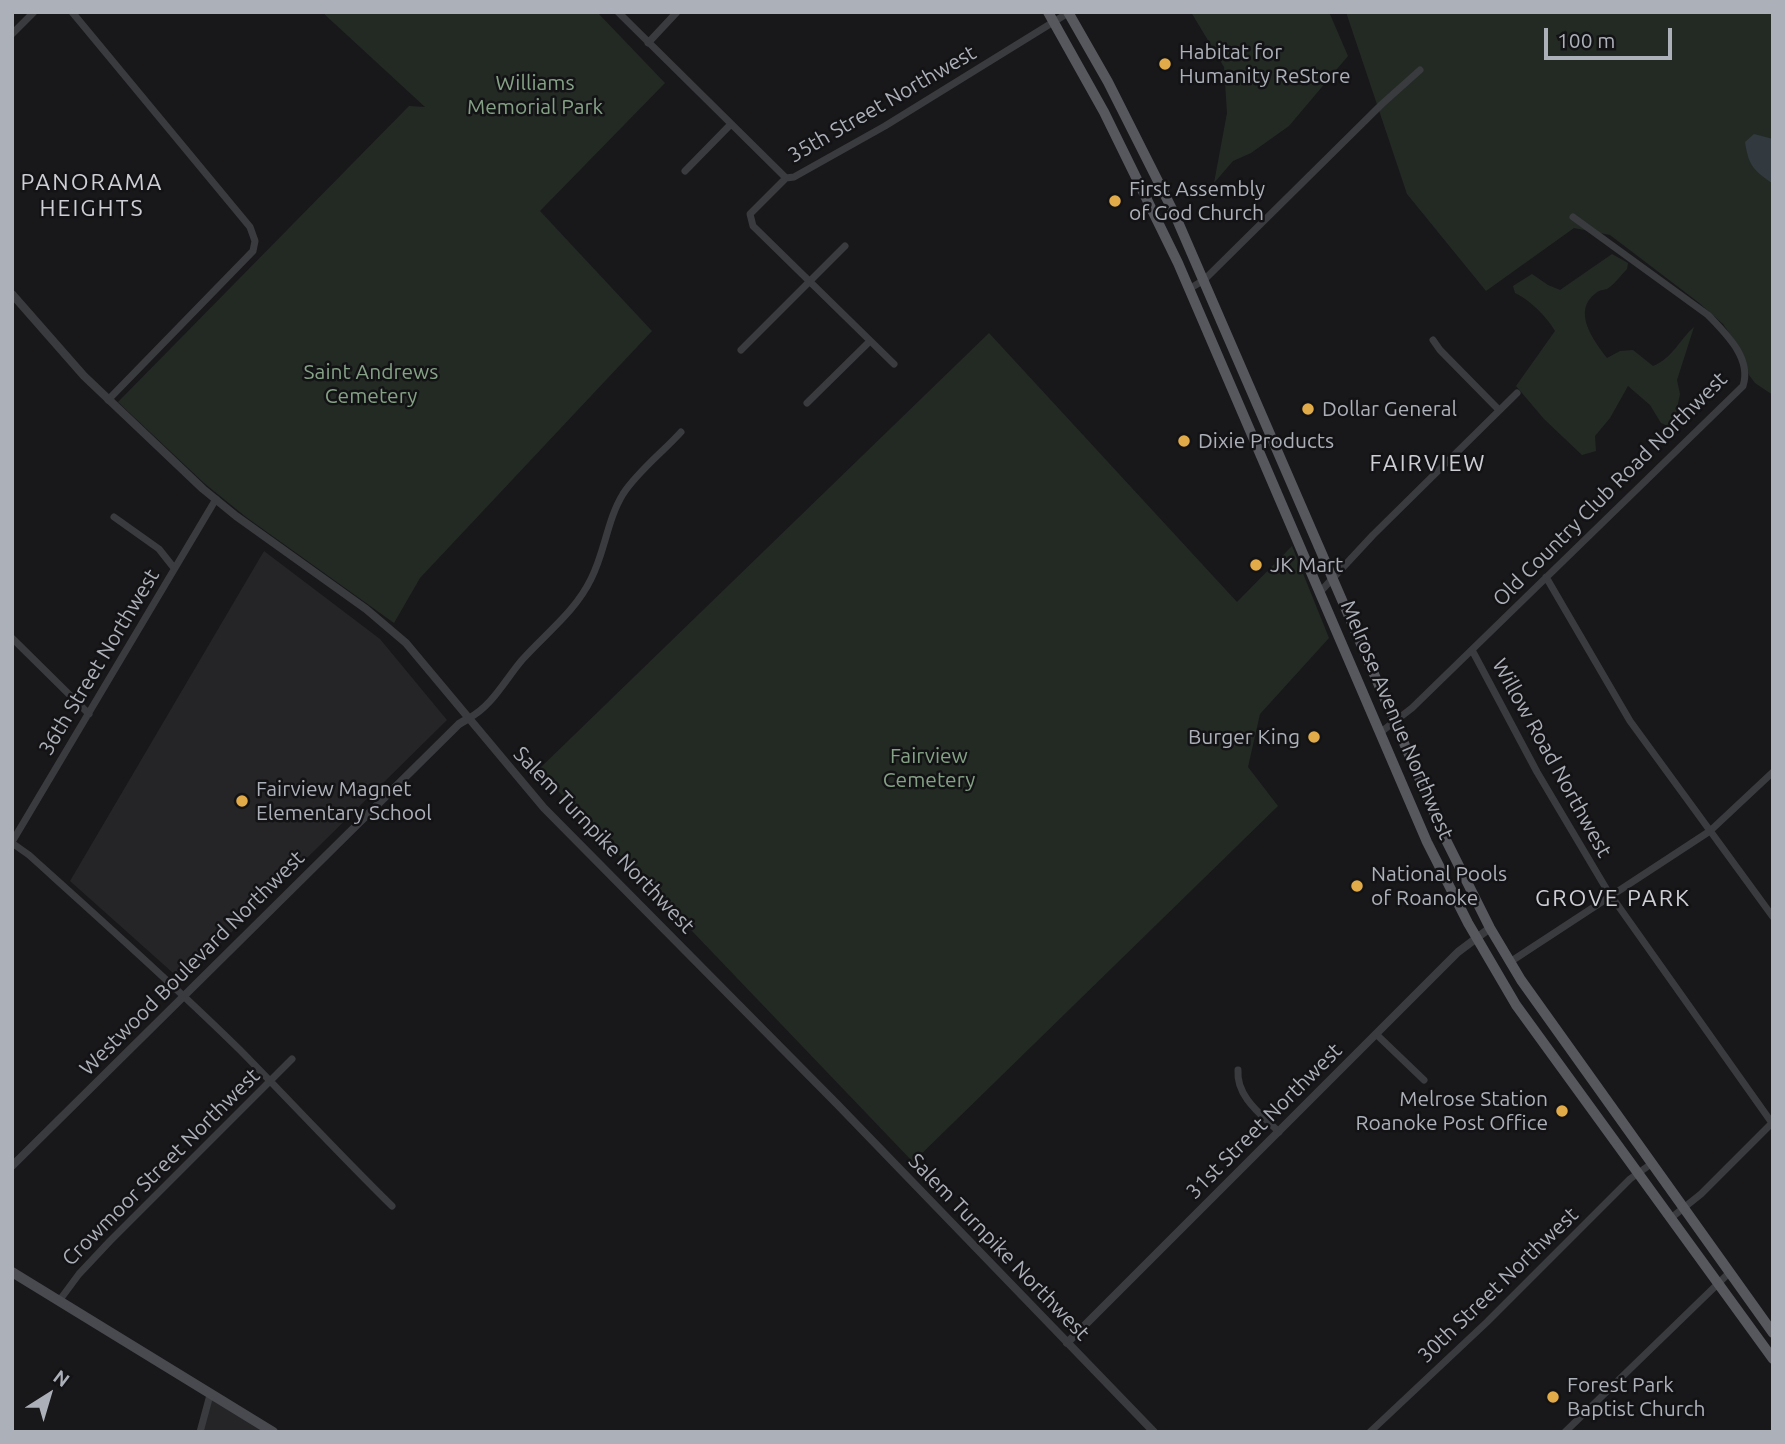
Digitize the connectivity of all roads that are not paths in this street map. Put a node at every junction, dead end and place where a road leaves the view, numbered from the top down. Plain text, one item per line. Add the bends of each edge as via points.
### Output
1 (34, 12) edge
2 (72, 12) edge
3 (618, 12) edge
4 (677, 12) edge
5 (1068, 12) edge
6 (1051, 17) edge
7 (12, 34) edge
8 (648, 43) junction
9 (1420, 70) dead end
10 (731, 124) junction
11 (685, 171) dead end
12 (786, 177) junction
13 (1573, 217) dead end
14 (845, 246) dead end
15 (1204, 280) junction
16 (810, 282) junction
17 (1189, 289) junction
18 (12, 294) edge
19 (1433, 340) dead end
20 (870, 341) junction
21 (741, 350) dead end
22 (894, 364) dead end
23 (1517, 393) dead end
24 (108, 400) junction
25 (807, 403) dead end
26 (1499, 410) junction
27 (681, 432) dead end
28 (216, 499) junction
29 (114, 517) dead end
30 (174, 568) junction
31 (1546, 577) junction
32 (1333, 578) junction
33 (1320, 592) junction
34 (12, 638) edge
35 (1472, 650) junction
36 (89, 713) junction
37 (469, 718) junction
38 (1395, 722) junction
39 (1381, 732) junction
40 (1773, 772) edge
41 (1710, 831) junction
42 (12, 842) edge
43 (1610, 895) junction
44 (1773, 917) edge
45 (1490, 928) junction
46 (1476, 937) junction
47 (1510, 962) junction
48 (184, 997) junction
49 (1376, 1034) junction
50 (292, 1059) dead end
51 (1238, 1070) dead end
52 (1424, 1080) dead end
53 (270, 1081) junction
54 (1772, 1122) edge
55 (1279, 1132) junction
56 (1651, 1164) junction
57 (12, 1166) edge
58 (1638, 1173) junction
59 (392, 1206) dead end
60 (1683, 1209) junction
61 (1671, 1219) junction
62 (12, 1272) edge
63 (1729, 1273) junction
64 (1718, 1283) junction
65 (59, 1301) junction
66 (1773, 1333) edge
67 (1067, 1343) junction
68 (1773, 1359) edge
69 (210, 1395) junction
70 (200, 1432) edge
71 (273, 1432) edge
72 (1154, 1432) edge
73 (1370, 1432) edge
74 (1565, 1432) edge

1 - 7 street
2 - 24 street via 250,227 255,247
3 - 8 street
4 - 8 street
5 - 6 street, 35th Street Northwest
5 - 15 main road, Melrose Avenue Northwest via 1147,158
6 - 12 street, 35th Street Northwest via 885,126 794,177
6 - 17 main road, Melrose Avenue Northwest via 1134,169
8 - 10 street
9 - 15 street
10 - 11 street
10 - 12 street
12 - 16 street, 35th Street Northwest via 750,214 751,224
13 - 31 street, Old Country Club Road Northwest via 1708,315 1740,354 1745,379 1740,390
14 - 16 street
15 - 17 street
15 - 32 main road, Melrose Avenue Northwest
16 - 20 street
16 - 21 street
17 - 33 main road, Melrose Avenue Northwest
18 - 24 street, Salem Turnpike Northwest
19 - 26 street
20 - 22 street
20 - 25 street
23 - 26 street
24 - 28 street, Salem Turnpike Northwest
26 - 32 street
27 - 37 street, Westwood Boulevard Northwest via 624,494 581,597 484,708
28 - 30 street, 36th Street Northwest
28 - 37 street, Salem Turnpike Northwest via 391,629
29 - 30 street via 159,549
30 - 36 street, 36th Street Northwest
31 - 35 street, Old Country Club Road Northwest
31 - 41 street via 1630,721
32 - 33 street
32 - 38 main road, Melrose Avenue Northwest
33 - 39 main road, Melrose Avenue Northwest
34 - 36 street
35 - 38 street, Old Country Club Road Northwest
35 - 43 street, Willow Road Northwest via 1536,772
36 - 42 street, 36th Street Northwest
37 - 48 street, Westwood Boulevard Northwest
37 - 67 street, Salem Turnpike Northwest via 544,808
38 - 39 street, Old Country Club Road Northwest
38 - 45 main road, Melrose Avenue Northwest
39 - 46 main road, Melrose Avenue Northwest via 1427,842
40 - 41 street
41 - 43 street
41 - 44 street
42 - 48 street
43 - 47 street
43 - 54 street, Willow Road Northwest
45 - 46 street, 31st Street Northwest
45 - 47 main road, Melrose Avenue Northwest
46 - 49 street, 31st Street Northwest
46 - 58 main road, Melrose Avenue Northwest via 1524,1015
47 - 56 main road, Melrose Avenue Northwest
48 - 53 street
48 - 57 street, Westwood Boulevard Northwest
49 - 52 street
49 - 55 street, 31st Street Northwest
50 - 53 street, Crowmoor Street Northwest
51 - 55 street via 1239,1087 1246,1099
53 - 59 street
53 - 65 street, Crowmoor Street Northwest via 110,1241
54 - 60 street
55 - 67 street, 31st Street Northwest
56 - 58 street, 30th Street Northwest
56 - 60 main road, Melrose Avenue Northwest
58 - 61 main road, Melrose Avenue Northwest
58 - 73 street, 30th Street Northwest
60 - 61 street
60 - 63 main road, Melrose Avenue Northwest
61 - 64 main road, Melrose Avenue Northwest
62 - 65 main road
63 - 64 street
63 - 66 main road, Melrose Avenue Northwest
64 - 68 main road, Melrose Avenue Northwest
64 - 74 street
65 - 69 main road
67 - 72 street, Salem Turnpike Northwest
69 - 70 street
69 - 71 main road

